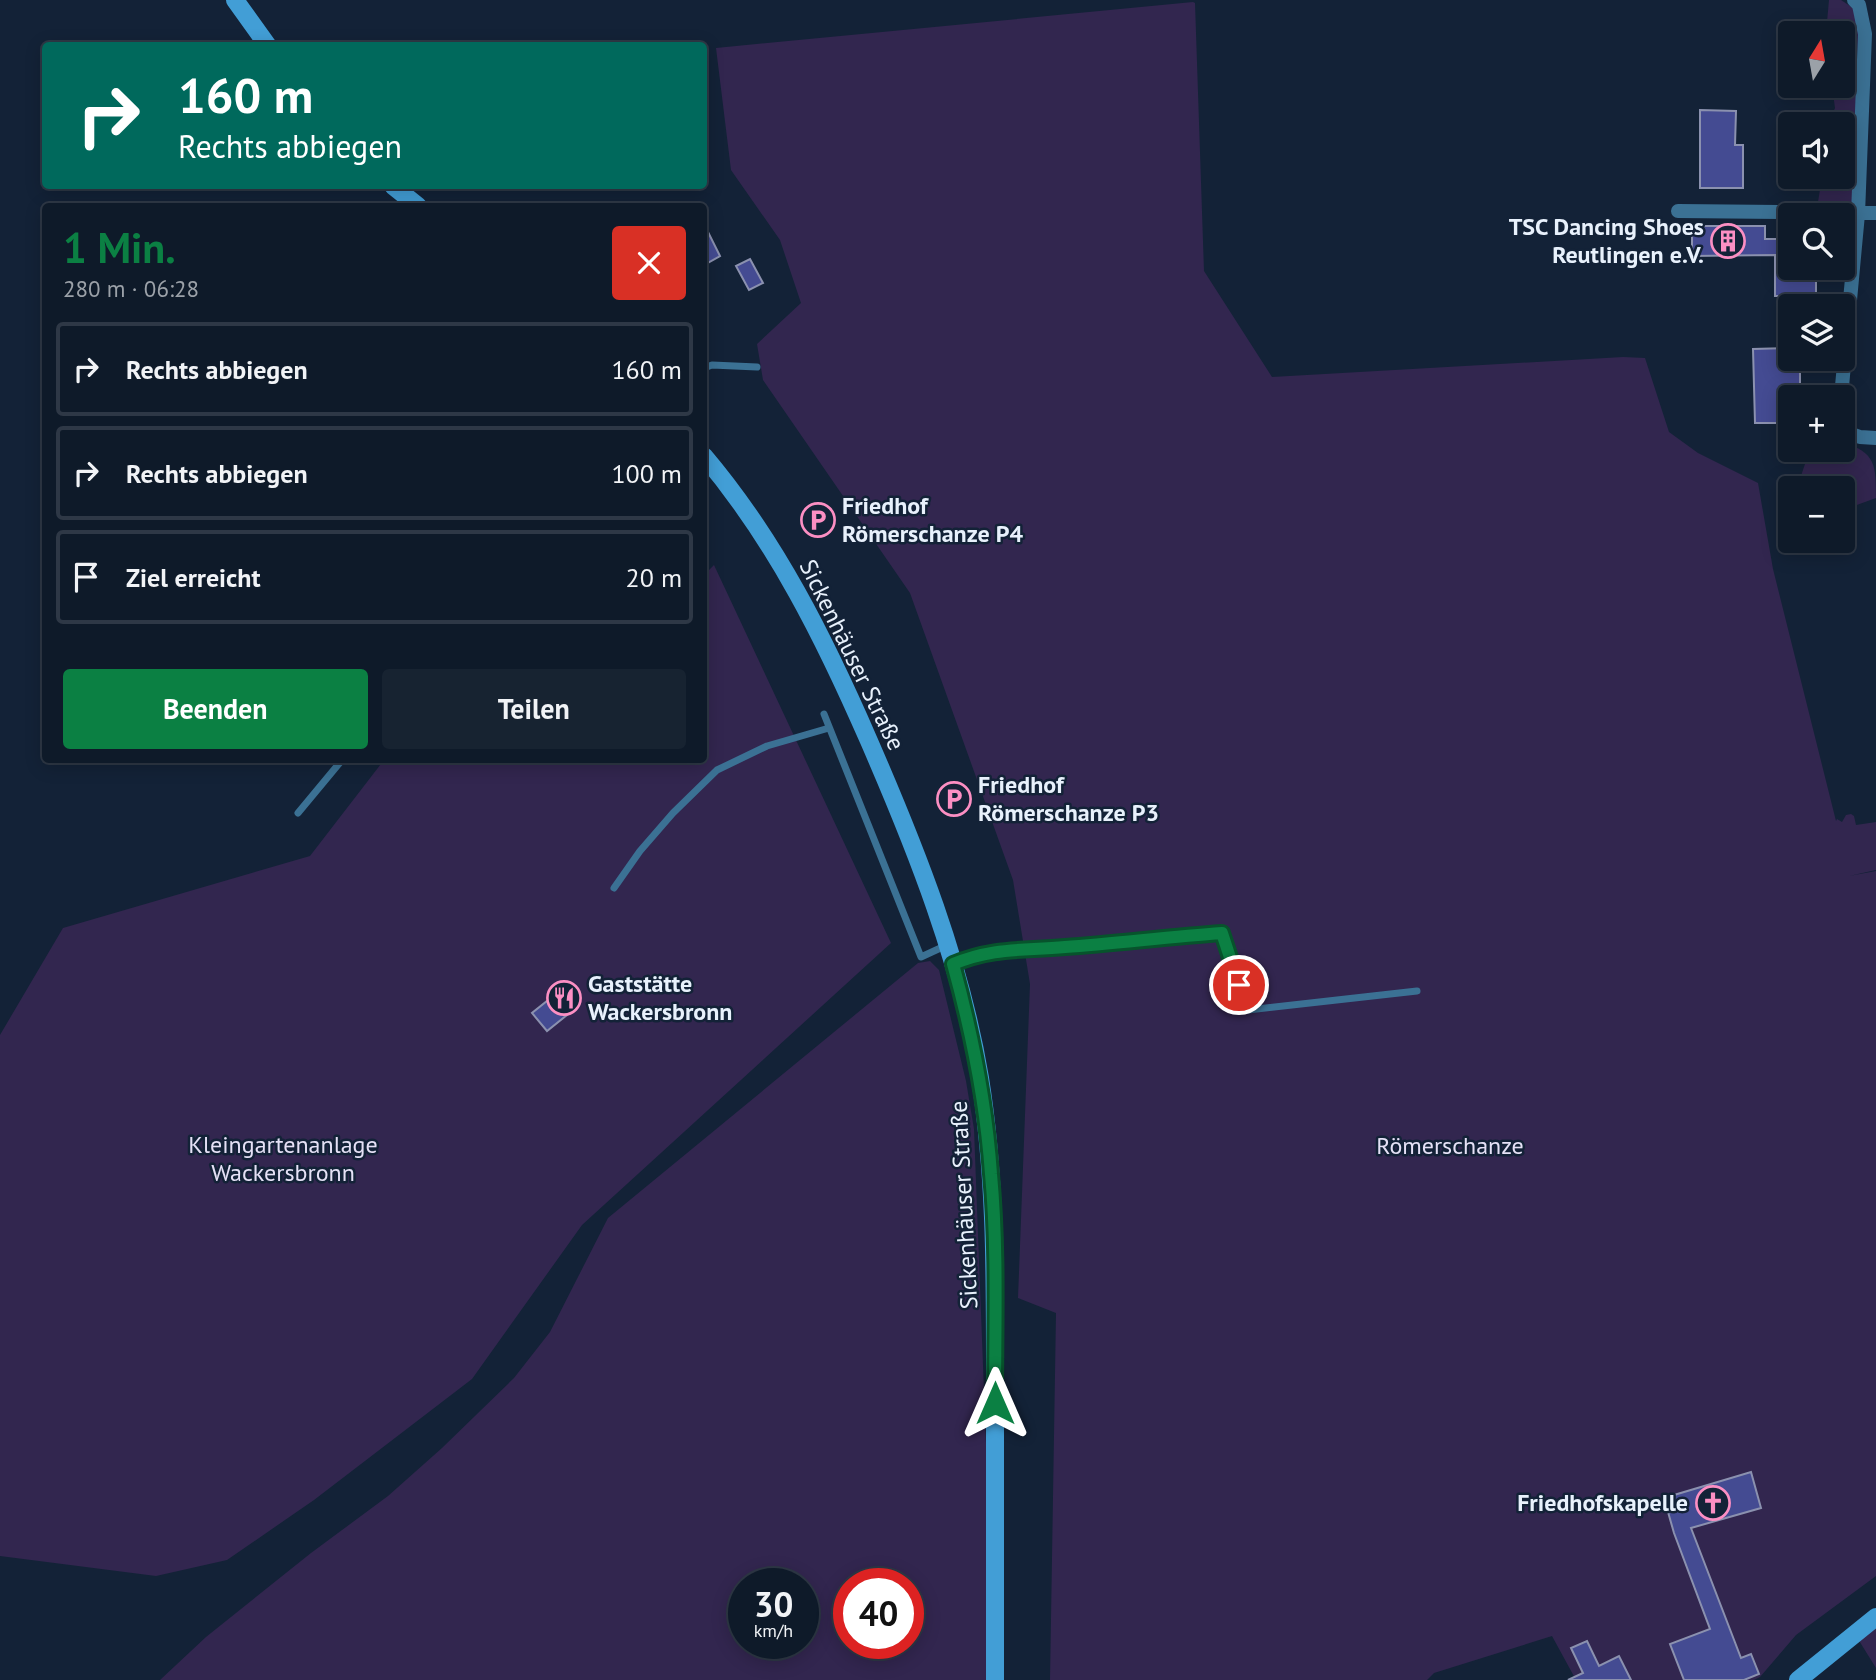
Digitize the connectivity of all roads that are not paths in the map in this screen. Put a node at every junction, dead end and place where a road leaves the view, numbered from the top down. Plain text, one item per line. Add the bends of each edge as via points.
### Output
1 (235, 0) edge
2 (1854, 0) edge
3 (265, 42) edge
4 (397, 189) edge
5 (414, 203) edge
6 (1678, 211) dead end
7 (1876, 213) edge
8 (1858, 214) junction
9 (707, 367) edge
10 (757, 367) dead end
11 (1842, 385) edge
12 (1855, 435) edge
13 (1876, 438) edge
14 (707, 461) edge
15 (824, 714) dead end
16 (829, 728) junction
17 (340, 763) edge
18 (298, 813) dead end
19 (614, 888) dead end
20 (947, 944) junction
21 (953, 964) junction
22 (1417, 991) dead end
23 (1876, 1617) edge
24 (995, 1680) edge
25 (1798, 1680) edge

1 - 3 street
2 - 8 street via 1865,34
4 - 5 street
6 - 8 street
7 - 8 street
8 - 11 street
9 - 10 lane
12 - 13 street
14 - 20 street, Sickenhäuser Straße via 761,534 823,640 878,762
15 - 16 lane
16 - 19 lane via 767,746 717,770 673,813
16 - 20 lane via 921,957
17 - 18 lane
20 - 21 street, Sickenhäuser Straße
21 - 22 lane via 1008,949 1222,933 1248,1010
21 - 24 street, Sickenhäuser Straße via 980,1079 992,1176
23 - 25 street

